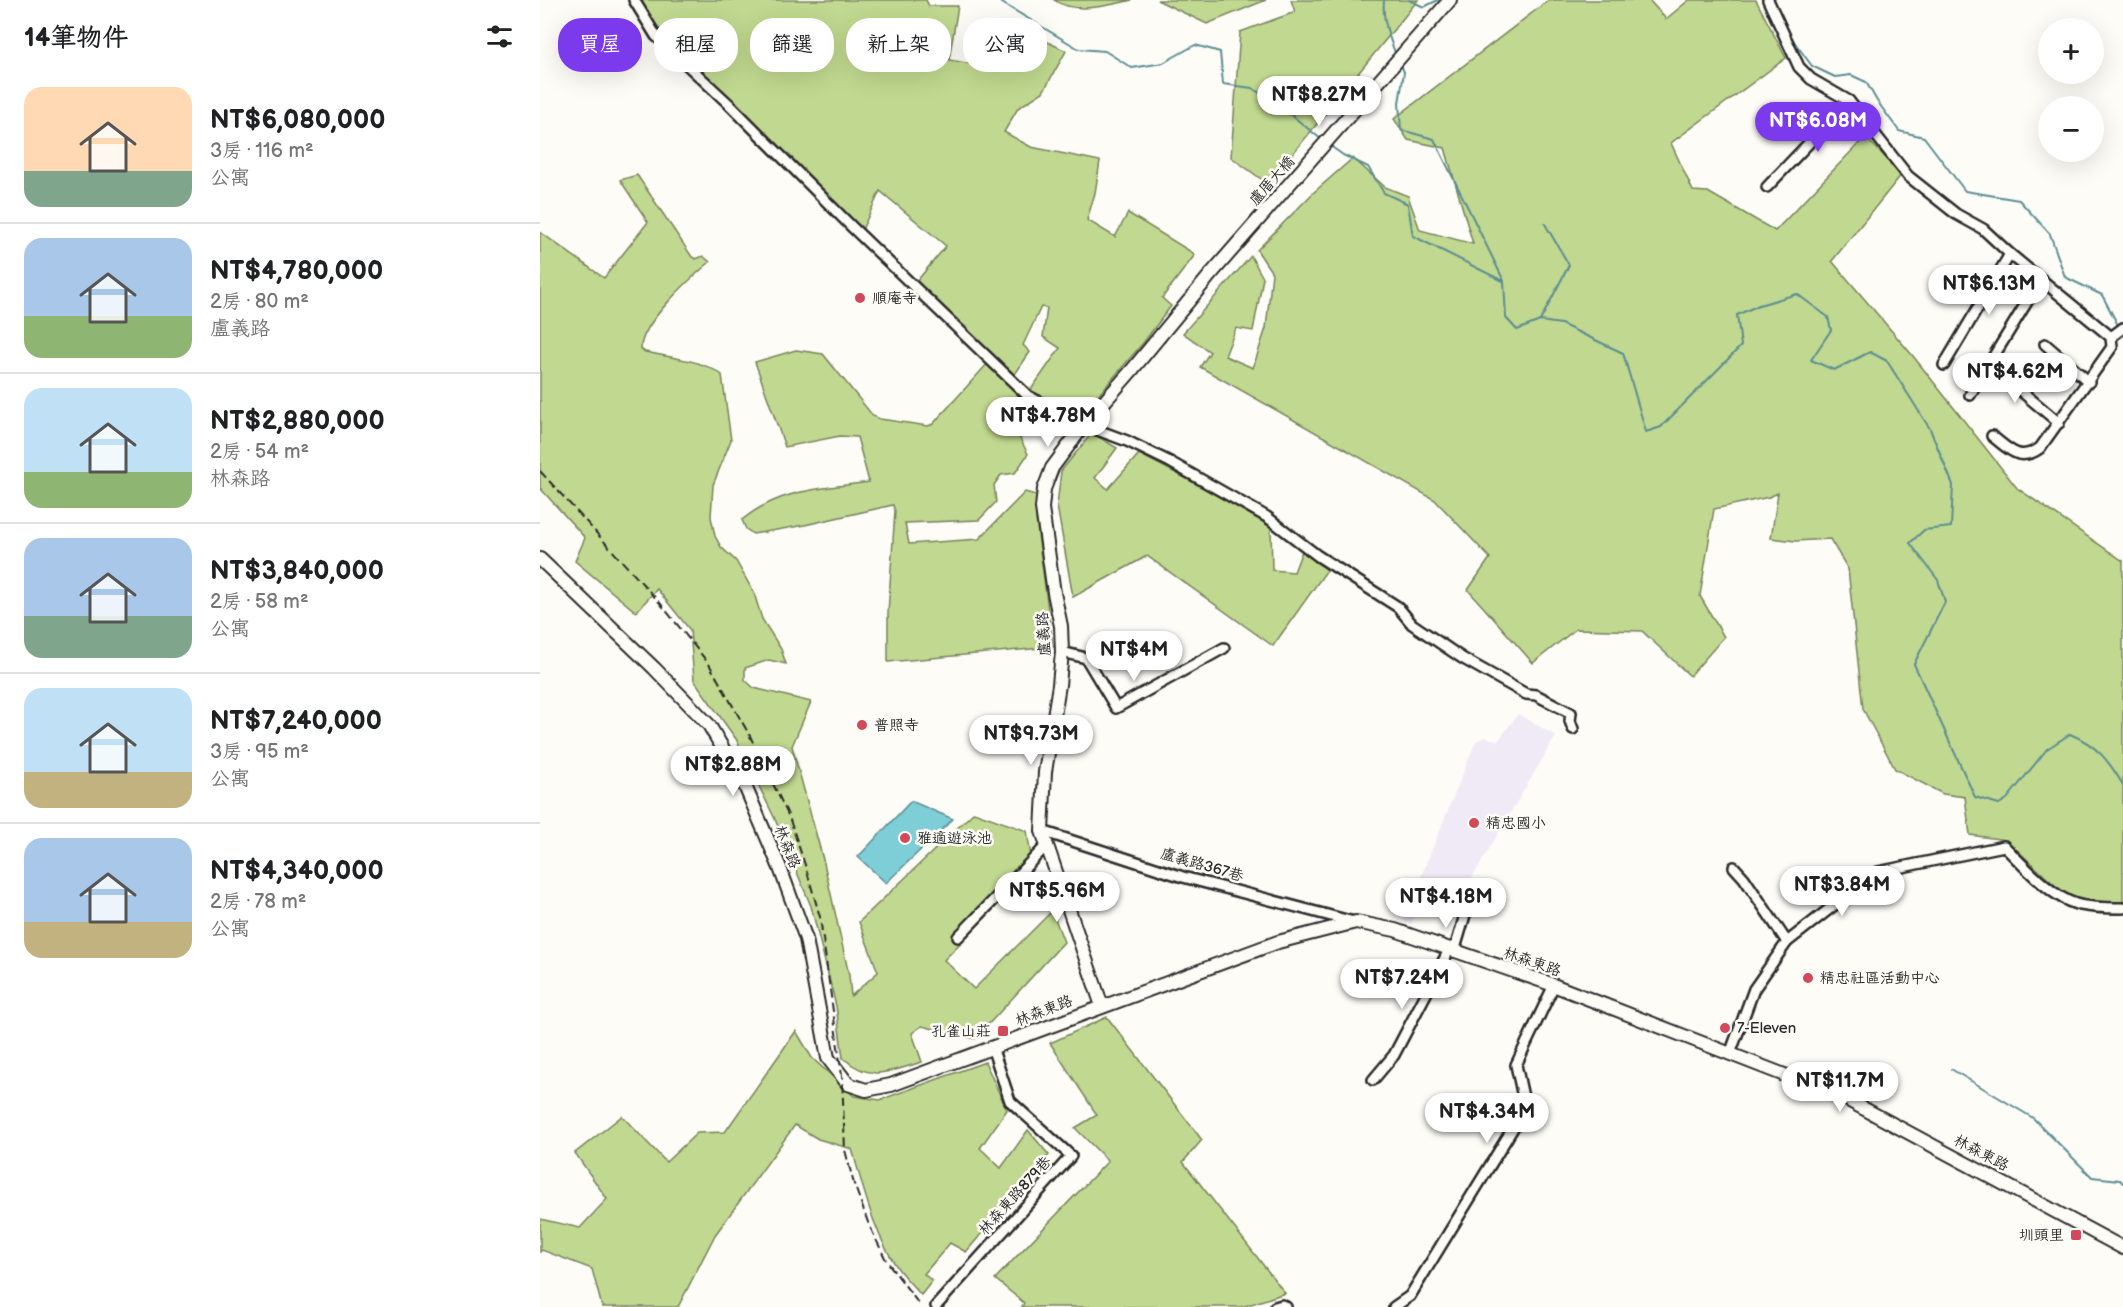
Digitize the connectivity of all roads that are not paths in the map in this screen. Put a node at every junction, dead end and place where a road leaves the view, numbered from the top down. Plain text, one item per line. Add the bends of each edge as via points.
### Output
1 (633, 0) edge
2 (1450, 0) edge
3 (1768, 0) edge
4 (1849, 100) junction
5 (1767, 187) dead end
6 (2010, 254) junction
7 (1211, 274) joint
8 (2041, 279) junction
9 (2123, 328) edge
10 (2111, 337) junction
11 (2045, 344) dead end
12 (1989, 364) junction
13 (1944, 365) dead end
14 (2089, 382) junction
15 (1970, 395) dead end
16 (2059, 423) junction
17 (1084, 424) junction
18 (1992, 436) dead end
19 (540, 559) edge
20 (1224, 648) dead end
21 (1062, 652) junction
22 (1573, 729) dead end
23 (1042, 831) junction
24 (1047, 845) junction
25 (1734, 867) dead end
26 (2121, 911) edge
27 (1465, 915) dead end
28 (1356, 922) junction
29 (958, 937) dead end
30 (1787, 942) junction
31 (1451, 951) junction
32 (1554, 985) junction
33 (1102, 1006) junction
34 (992, 1047) junction
35 (1730, 1054) junction
36 (842, 1076) joint
37 (1373, 1080) dead end
38 (2123, 1248) edge
39 (936, 1306) edge
40 (1275, 1307) edge
41 (1286, 1307) edge
42 (1394, 1307) edge

1 - 17 street via 656,36 1012,382 1028,396
2 - 7 main road, 盧厝大橋
3 - 4 street via 1799,67 1811,79
4 - 5 street
4 - 6 street via 1908,176 1956,214 1983,229
6 - 8 street
6 - 13 street
7 - 17 main road, 盧義路
8 - 10 street
8 - 12 street
9 - 10 street
10 - 14 street via 2112,347
11 - 14 street
12 - 15 street
12 - 16 street
14 - 16 street
16 - 18 street via 2040,448 2022,456
17 - 21 main road, 盧義路 via 1052,468 1041,508 1062,626
17 - 22 street via 1170,462 1267,517 1318,556 1398,607 1412,624 1462,658 1526,694 1571,713
19 - 36 main road, 林森路 via 709,725 745,786 806,939 828,1058
20 - 21 street via 1116,708 1086,658
21 - 23 main road, 盧義路 via 1045,772
23 - 24 main road, 盧義路
23 - 28 street, 盧義路367巷 via 1183,877
24 - 29 street
24 - 33 main road, 盧義路
25 - 30 street
26 - 30 street via 2077,905 2062,898 2004,846 1878,872
27 - 31 street
28 - 31 main road, 林森東路 via 1395,930
28 - 33 main road, 林森東路 via 1278,942
30 - 35 street via 1754,989
31 - 32 main road, 林森東路
31 - 37 street via 1394,1055
32 - 35 main road, 林森東路
32 - 42 street via 1516,1065 1523,1097 1521,1115 1410,1296
33 - 34 main road, 林森東路
34 - 36 main road, 林森東路 via 891,1085 867,1090 848,1084
34 - 39 street, 林森東路879巷 via 1010,1101 1071,1156
35 - 38 main road, 林森東路 via 1846,1099
40 - 41 street

